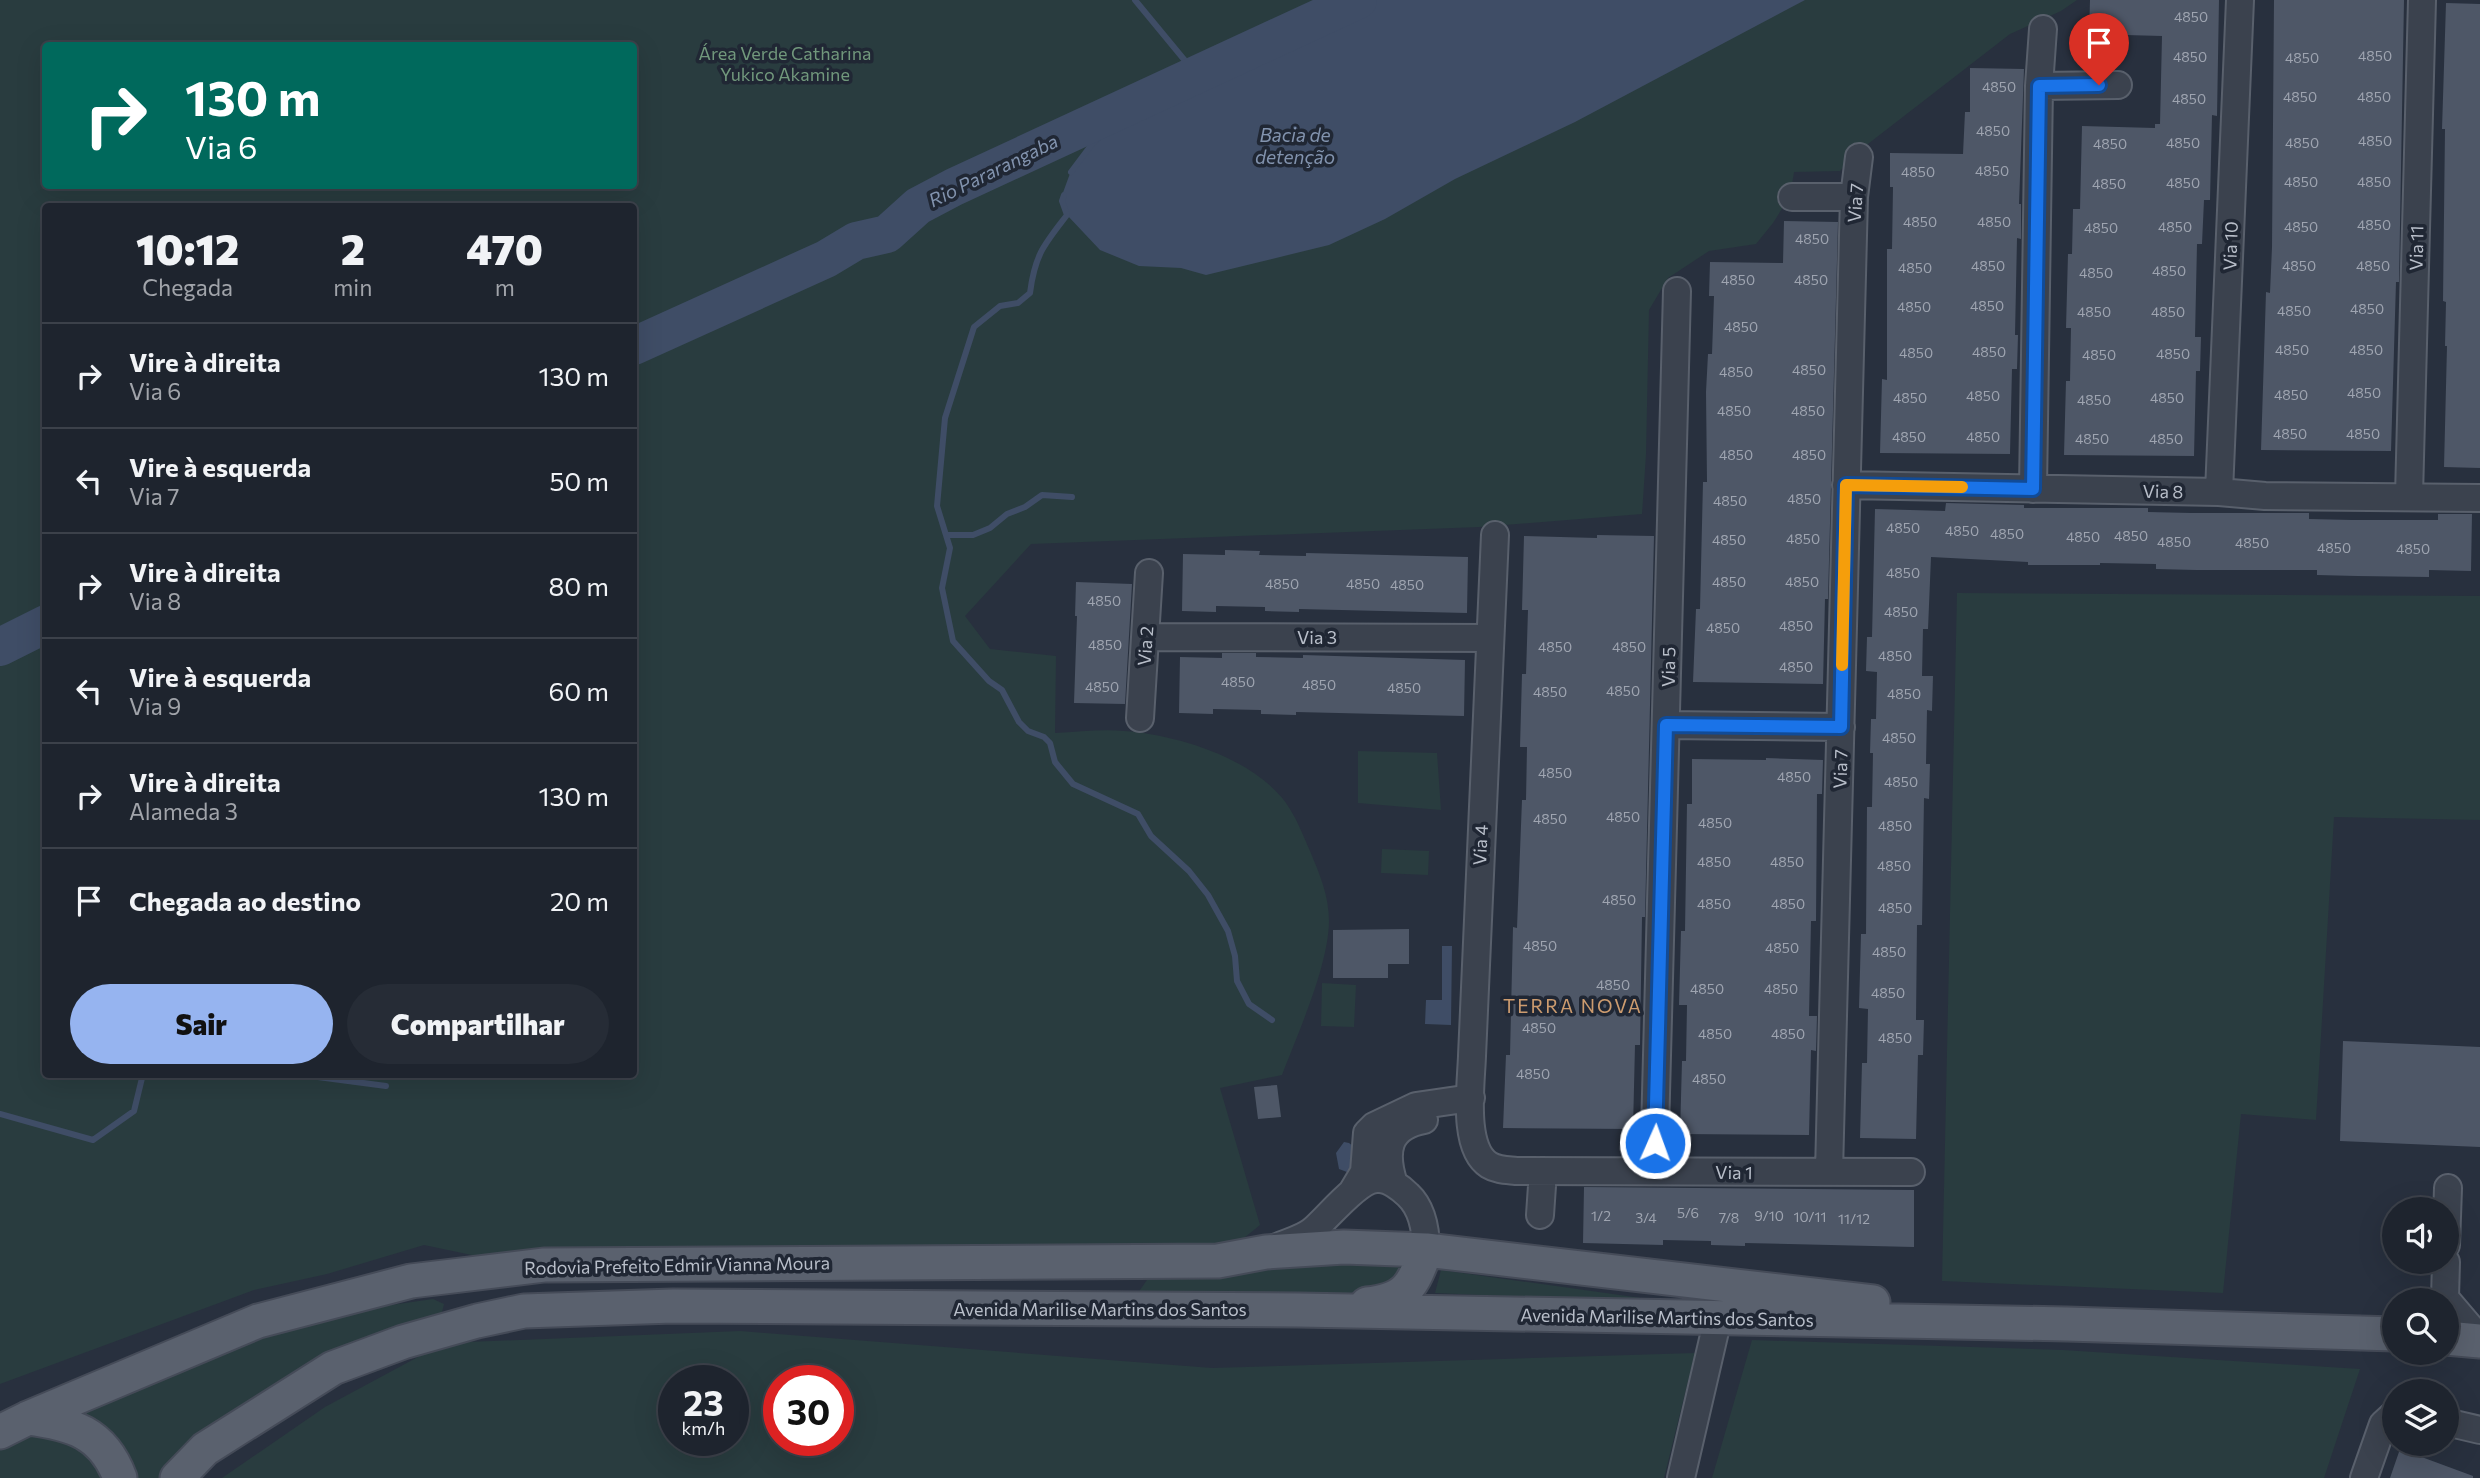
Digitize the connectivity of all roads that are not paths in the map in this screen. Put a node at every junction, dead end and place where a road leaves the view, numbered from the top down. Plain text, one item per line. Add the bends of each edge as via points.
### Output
1 (2240, 0) edge
2 (2422, 0) edge
3 (2043, 29) dead end
4 (2118, 85) dead end
5 (2039, 86) junction
6 (1859, 158) dead end
7 (1793, 197) dead end
8 (1854, 198) junction
9 (1677, 291) dead end
10 (1846, 485) junction
11 (2033, 489) junction
12 (2219, 492) junction
13 (2409, 496) junction
14 (2480, 498) edge
15 (1495, 536) dead end
16 (1149, 573) dead end
17 (1146, 637) junction
18 (1489, 638) junction
19 (1140, 718) dead end
20 (1666, 725) junction
21 (1841, 727) junction
22 (1471, 1107) junction
23 (1386, 1128) junction
24 (1478, 1154) joint
25 (1654, 1170) junction
26 (1543, 1171) junction
27 (1829, 1172) junction
28 (1911, 1172) dead end
29 (1394, 1184) junction
30 (2448, 1188) dead end
31 (1352, 1192) junction
32 (2448, 1197) edge
33 (1540, 1215) dead end
34 (1426, 1250) junction
35 (1266, 1252) junction
36 (1299, 1310) junction
37 (2459, 1316) edge
38 (1718, 1318) junction
39 (2067, 1324) junction
40 (2382, 1335) edge
41 (2459, 1339) edge
42 (2480, 1340) edge
43 (14, 1425) edge
44 (2459, 1425) edge
45 (2382, 1427) edge
46 (2480, 1430) edge
47 (120, 1478) edge
48 (177, 1478) edge
49 (1681, 1478) edge
50 (2364, 1478) edge

1 - 12 street, Via 10
2 - 13 street, Via 11
3 - 5 street
4 - 5 street
5 - 11 street
6 - 8 street, Via 7
7 - 8 street
8 - 10 street, Via 7
9 - 20 street, Via 5
10 - 11 street, Via 8
10 - 21 street, Via 7
11 - 12 street, Via 8
12 - 13 street, Via 8
13 - 14 street, Via 8
15 - 18 street, Via 4
16 - 17 street, Via 2
17 - 18 street, Via 3
17 - 19 street, Via 2
18 - 22 street, Via 4
20 - 21 street
20 - 25 street, Via 5
21 - 27 street, Via 7
22 - 23 street via 1416,1106
22 - 24 street, Via 4
23 - 29 street
23 - 31 street via 1367,1132 1364,1172
24 - 26 street, Via 1 via 1494,1168
25 - 26 street, Via 1
25 - 27 street, Via 1
26 - 33 street
27 - 28 street, Via 1
29 - 31 street via 1378,1178
29 - 34 street via 1415,1202 1424,1223
30 - 32 street
31 - 35 street via 1308,1234
34 - 35 main road, Avenida Marilise Martins dos Santos via 1343,1247
34 - 36 main road via 1419,1270 1399,1297 1388,1302
34 - 39 main road, Avenida Marilise Martins dos Santos
35 - 43 main road, Rodovia Prefeito Edmir Vianna Moura via 1217,1261 544,1265 411,1281 258,1321
36 - 38 main road, Avenida Marilise Martins dos Santos
36 - 48 main road, Avenida Marilise Martins dos Santos via 673,1306 524,1311 403,1342 333,1368 205,1449
37 - 42 street
38 - 39 main road, Avenida Marilise Martins dos Santos
38 - 49 street
39 - 40 main road, Avenida Marilise Martins dos Santos
41 - 42 main road
43 - 47 main road, Rodovia Prefeito Edmir Vianna Moura via 62,1423 87,1434 108,1453
44 - 46 street
45 - 50 street

